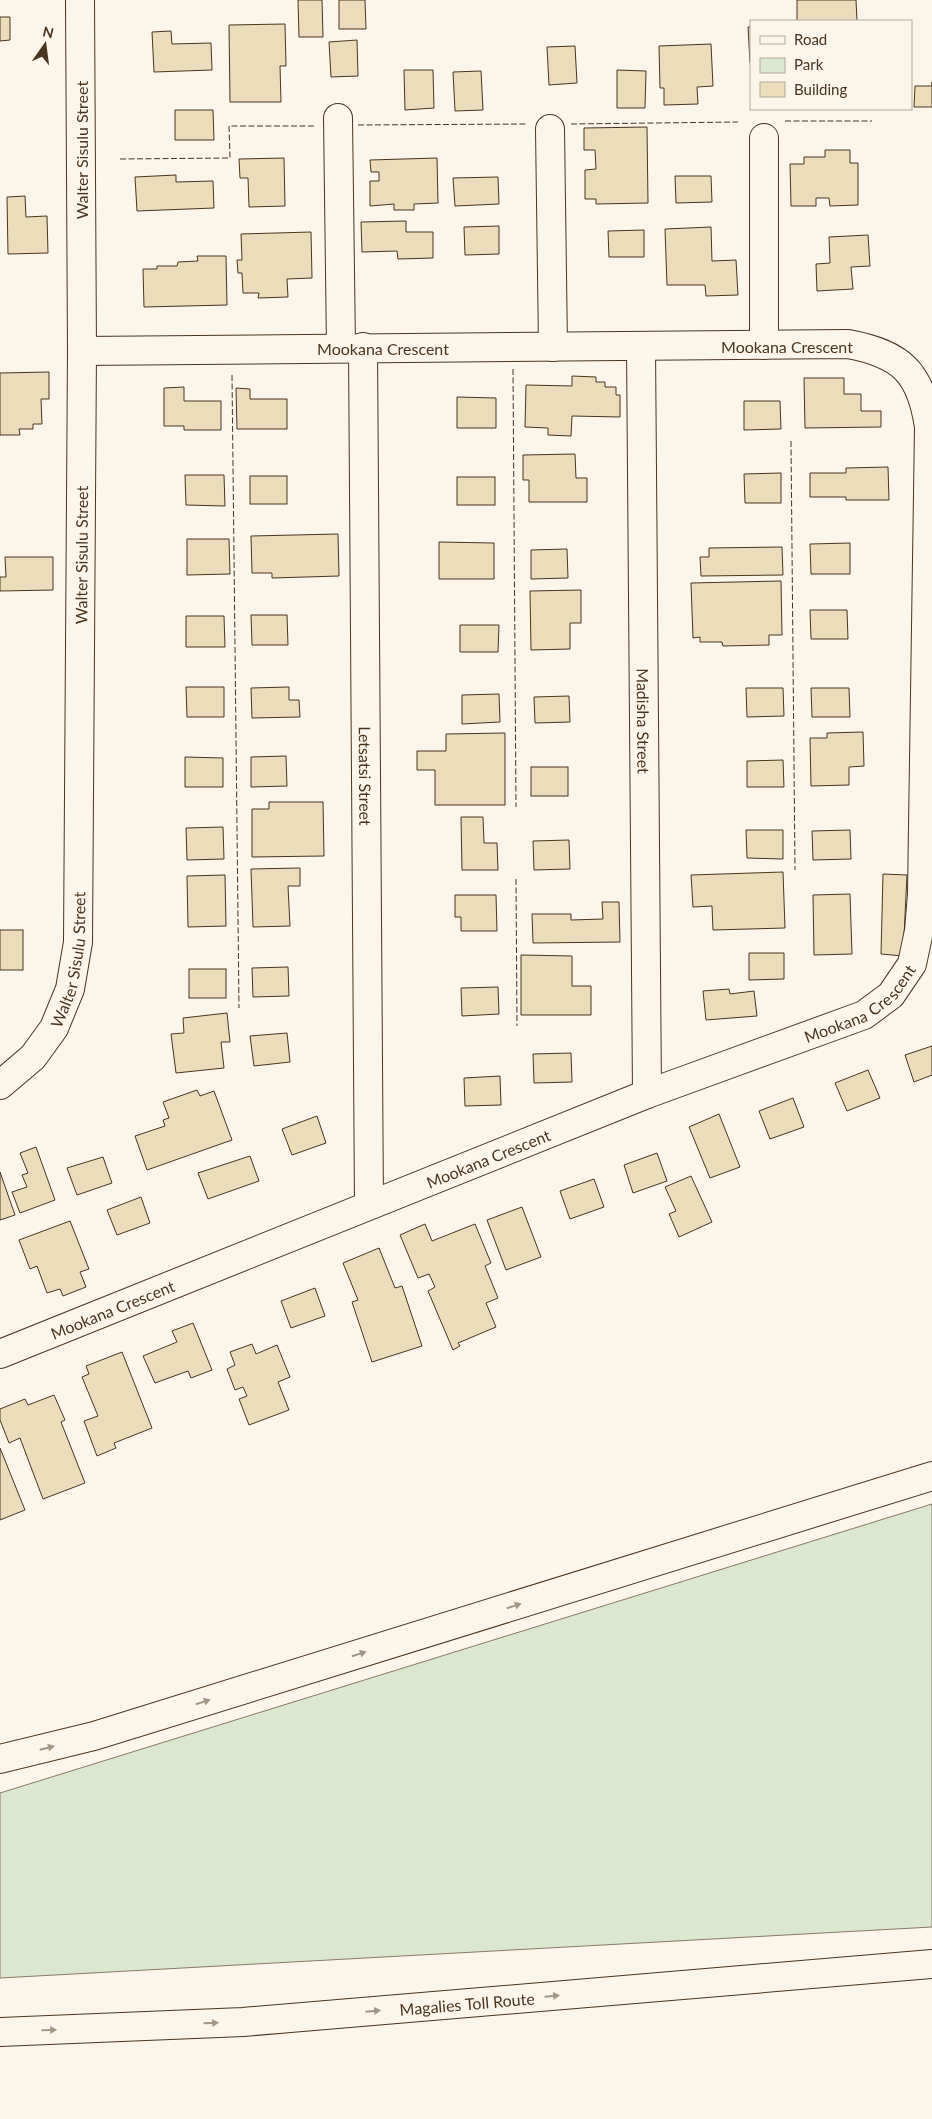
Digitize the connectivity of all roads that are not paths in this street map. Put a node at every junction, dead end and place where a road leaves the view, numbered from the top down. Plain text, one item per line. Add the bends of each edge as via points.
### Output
1 (80, 0) edge
2 (338, 118) dead end
3 (550, 129) dead end
4 (764, 138) dead end
5 (764, 345) junction
6 (352, 347) junction
7 (641, 347) junction
8 (553, 348) junction
9 (82, 351) junction
10 (0, 1084) edge
11 (647, 1094) junction
12 (368, 1205) junction
13 (0, 1354) edge
14 (932, 1476) edge
15 (0, 1759) edge
16 (932, 1964) edge
17 (0, 2032) edge

1 - 9 main road, Walter Sisulu Street
2 - 6 main road, Letsatsi Street
3 - 8 main road
4 - 5 main road
5 - 7 main road, Mookana Crescent
5 - 11 main road, Mookana Crescent via 848,344 872,348 897,361 914,377 925,402 929,427 919,931 912,964 891,995 864,1015
6 - 8 main road, Mookana Crescent
6 - 9 main road, Mookana Crescent
6 - 12 main road, Letsatsi Street
7 - 8 main road, Mookana Crescent
7 - 11 main road, Madisha Street
9 - 10 main road, Walter Sisulu Street via 78,942 70,989 54,1028 33,1057
11 - 12 main road, Mookana Crescent
12 - 13 main road, Mookana Crescent
15 -> 14 main road via 94,1736
17 -> 16 main road, Magalies Toll Route via 243,2022

